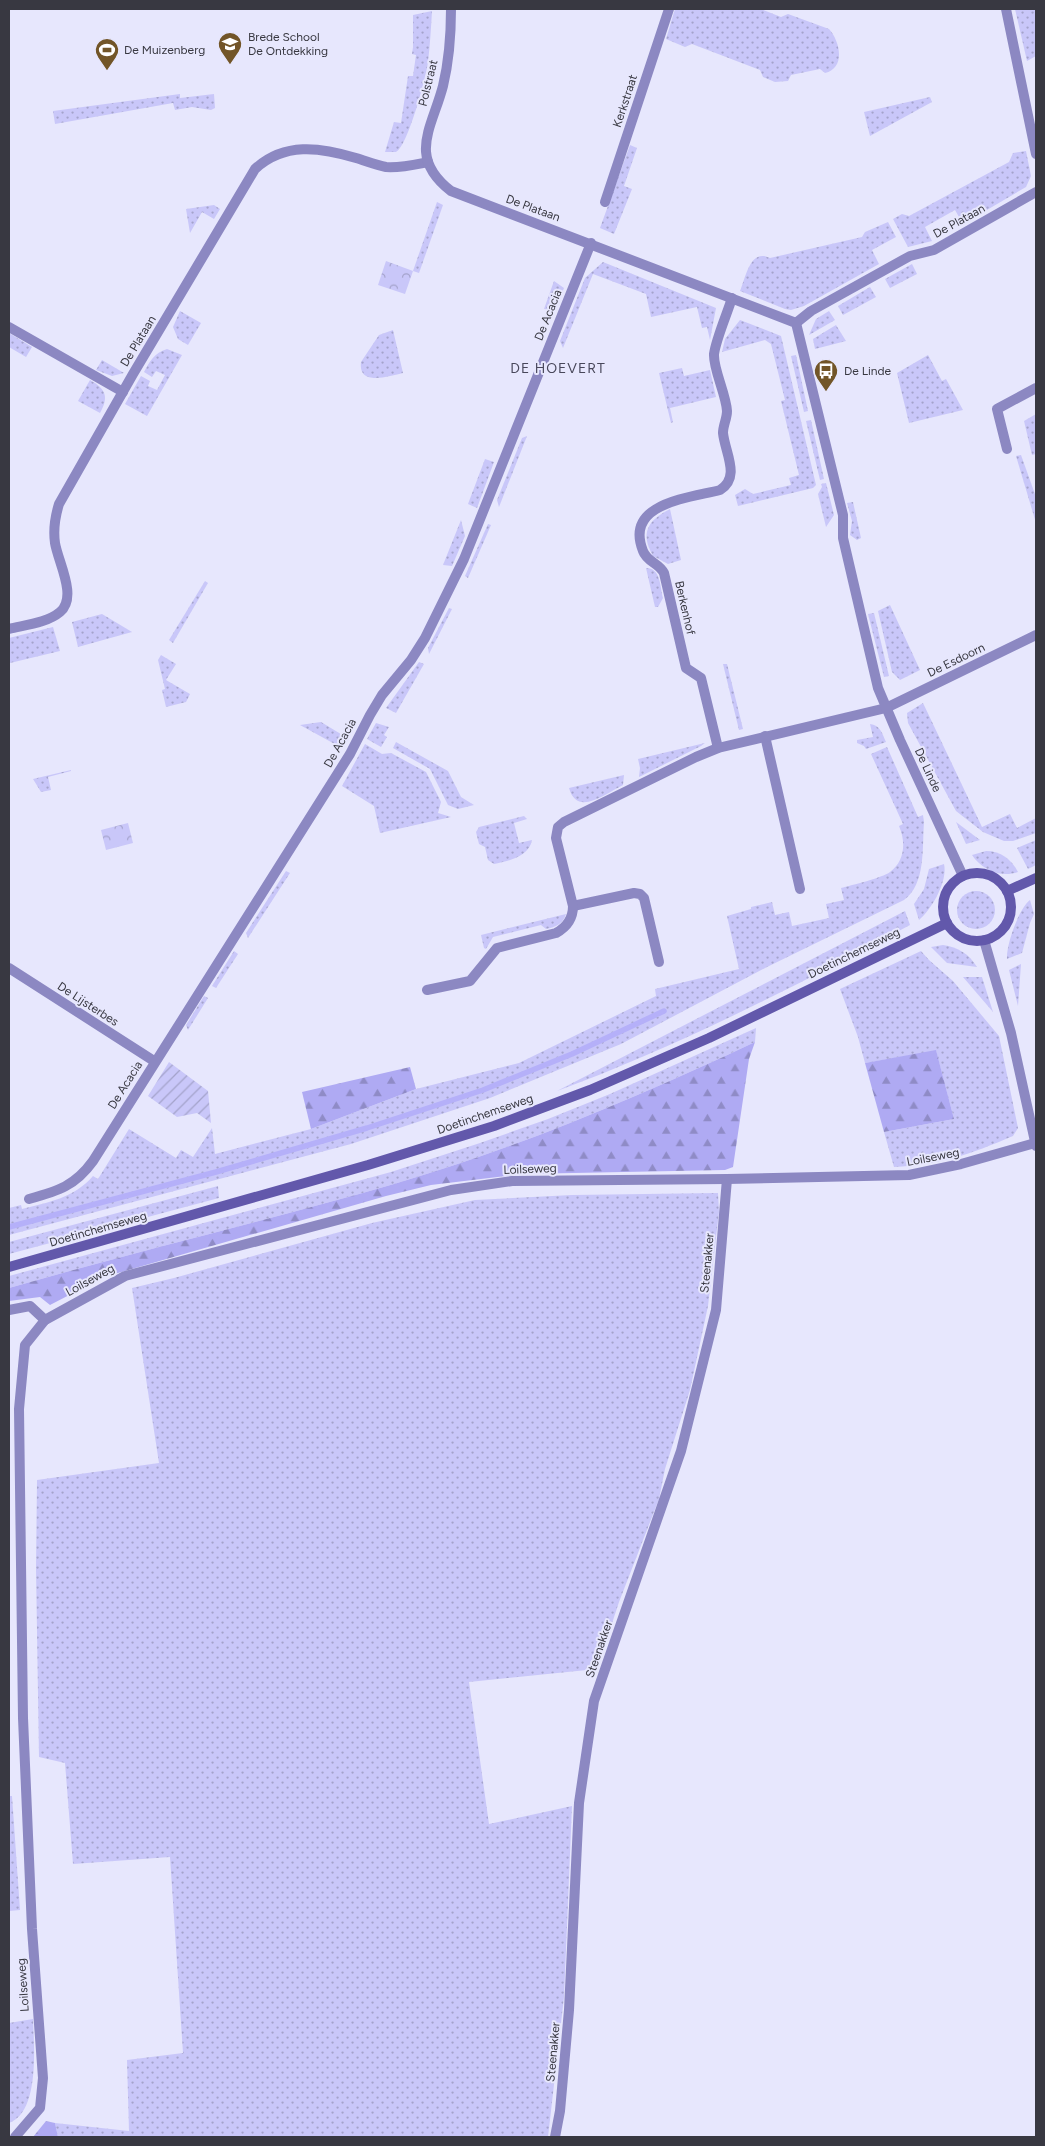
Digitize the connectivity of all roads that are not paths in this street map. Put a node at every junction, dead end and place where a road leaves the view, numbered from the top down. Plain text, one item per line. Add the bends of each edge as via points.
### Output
1 (450, 9) edge
2 (669, 9) edge
3 (1006, 9) edge
4 (1036, 154) edge
5 (428, 162) junction
6 (1036, 192) edge
7 (605, 202) dead end
8 (591, 243) junction
9 (732, 298) junction
10 (796, 323) junction
11 (9, 327) edge
12 (1036, 388) edge
13 (123, 392) junction
14 (1007, 449) dead end
15 (9, 629) edge
16 (1036, 635) edge
17 (886, 708) junction
18 (765, 736) junction
19 (718, 748) junction
20 (963, 876) junction
21 (1036, 878) edge
22 (800, 889) dead end
23 (1007, 891) junction
24 (573, 906) junction
25 (947, 923) junction
26 (984, 940) junction
27 (659, 962) dead end
28 (9, 968) edge
29 (427, 990) dead end
30 (154, 1062) junction
31 (1036, 1144) edge
32 (727, 1180) junction
33 (29, 1199) dead end
34 (9, 1267) edge
35 (9, 1310) edge
36 (45, 1320) junction
37 (15, 2137) edge
38 (555, 2137) edge

1 - 5 street, Polstraat via 451,33 446,71 425,138
2 - 7 street, Kerkstraat
3 - 4 street
5 - 8 street, De Plataan via 440,182 451,191
5 - 13 street, De Plataan via 406,167 384,166 312,148 286,151 263,162 249,176
6 - 10 street, De Plataan via 934,250 910,256 811,311
8 - 9 street, De Plataan
8 - 30 street, De Acacia via 483,514 438,613 411,660 382,695 350,754
9 - 10 street, De Plataan
9 - 19 street, Berkenhof via 714,355 727,410 723,425 731,478 720,490 671,502 651,512 642,523 639,536 646,557 664,573 686,668 701,678
10 - 17 street, De Linde via 843,515 843,538
11 - 13 street
12 - 14 street via 998,409
13 - 15 street, De Plataan via 59,504 55,518 55,542 68,590 66,607 51,618
16 - 17 street, De Esdoorn
17 - 18 street
17 - 20 street, De Linde
18 - 19 street
18 - 22 street
19 - 24 street via 558,827 556,838
20 - 23 main road via 980,873 996,879
20 - 25 main road via 952,884 945,896 943,910
21 - 23 main road
23 - 26 main road via 1011,906 1008,921 998,934
24 - 27 street via 640,894 644,898
24 - 29 street via 573,914 563,929 497,948 470,981
25 - 26 main road via 956,934 970,940
25 - 34 main road, Doetinchemseweg via 709,1038 590,1090 494,1126 359,1168
26 - 31 street via 1011,1033
28 - 30 street, De Lijsterbes
30 - 33 street, De Acacia via 82,1174 65,1188
31 - 32 street, Loilseweg via 909,1175
32 - 36 street, Loilseweg via 512,1181 451,1190 125,1276
32 - 38 street, Steenakker via 716,1310 681,1451 594,1701 579,1803 569,2010
35 - 36 street via 30,1306
36 - 37 street, Loilseweg via 25,1346 19,1409 23,1718 32,1929 43,2078 40,2108

